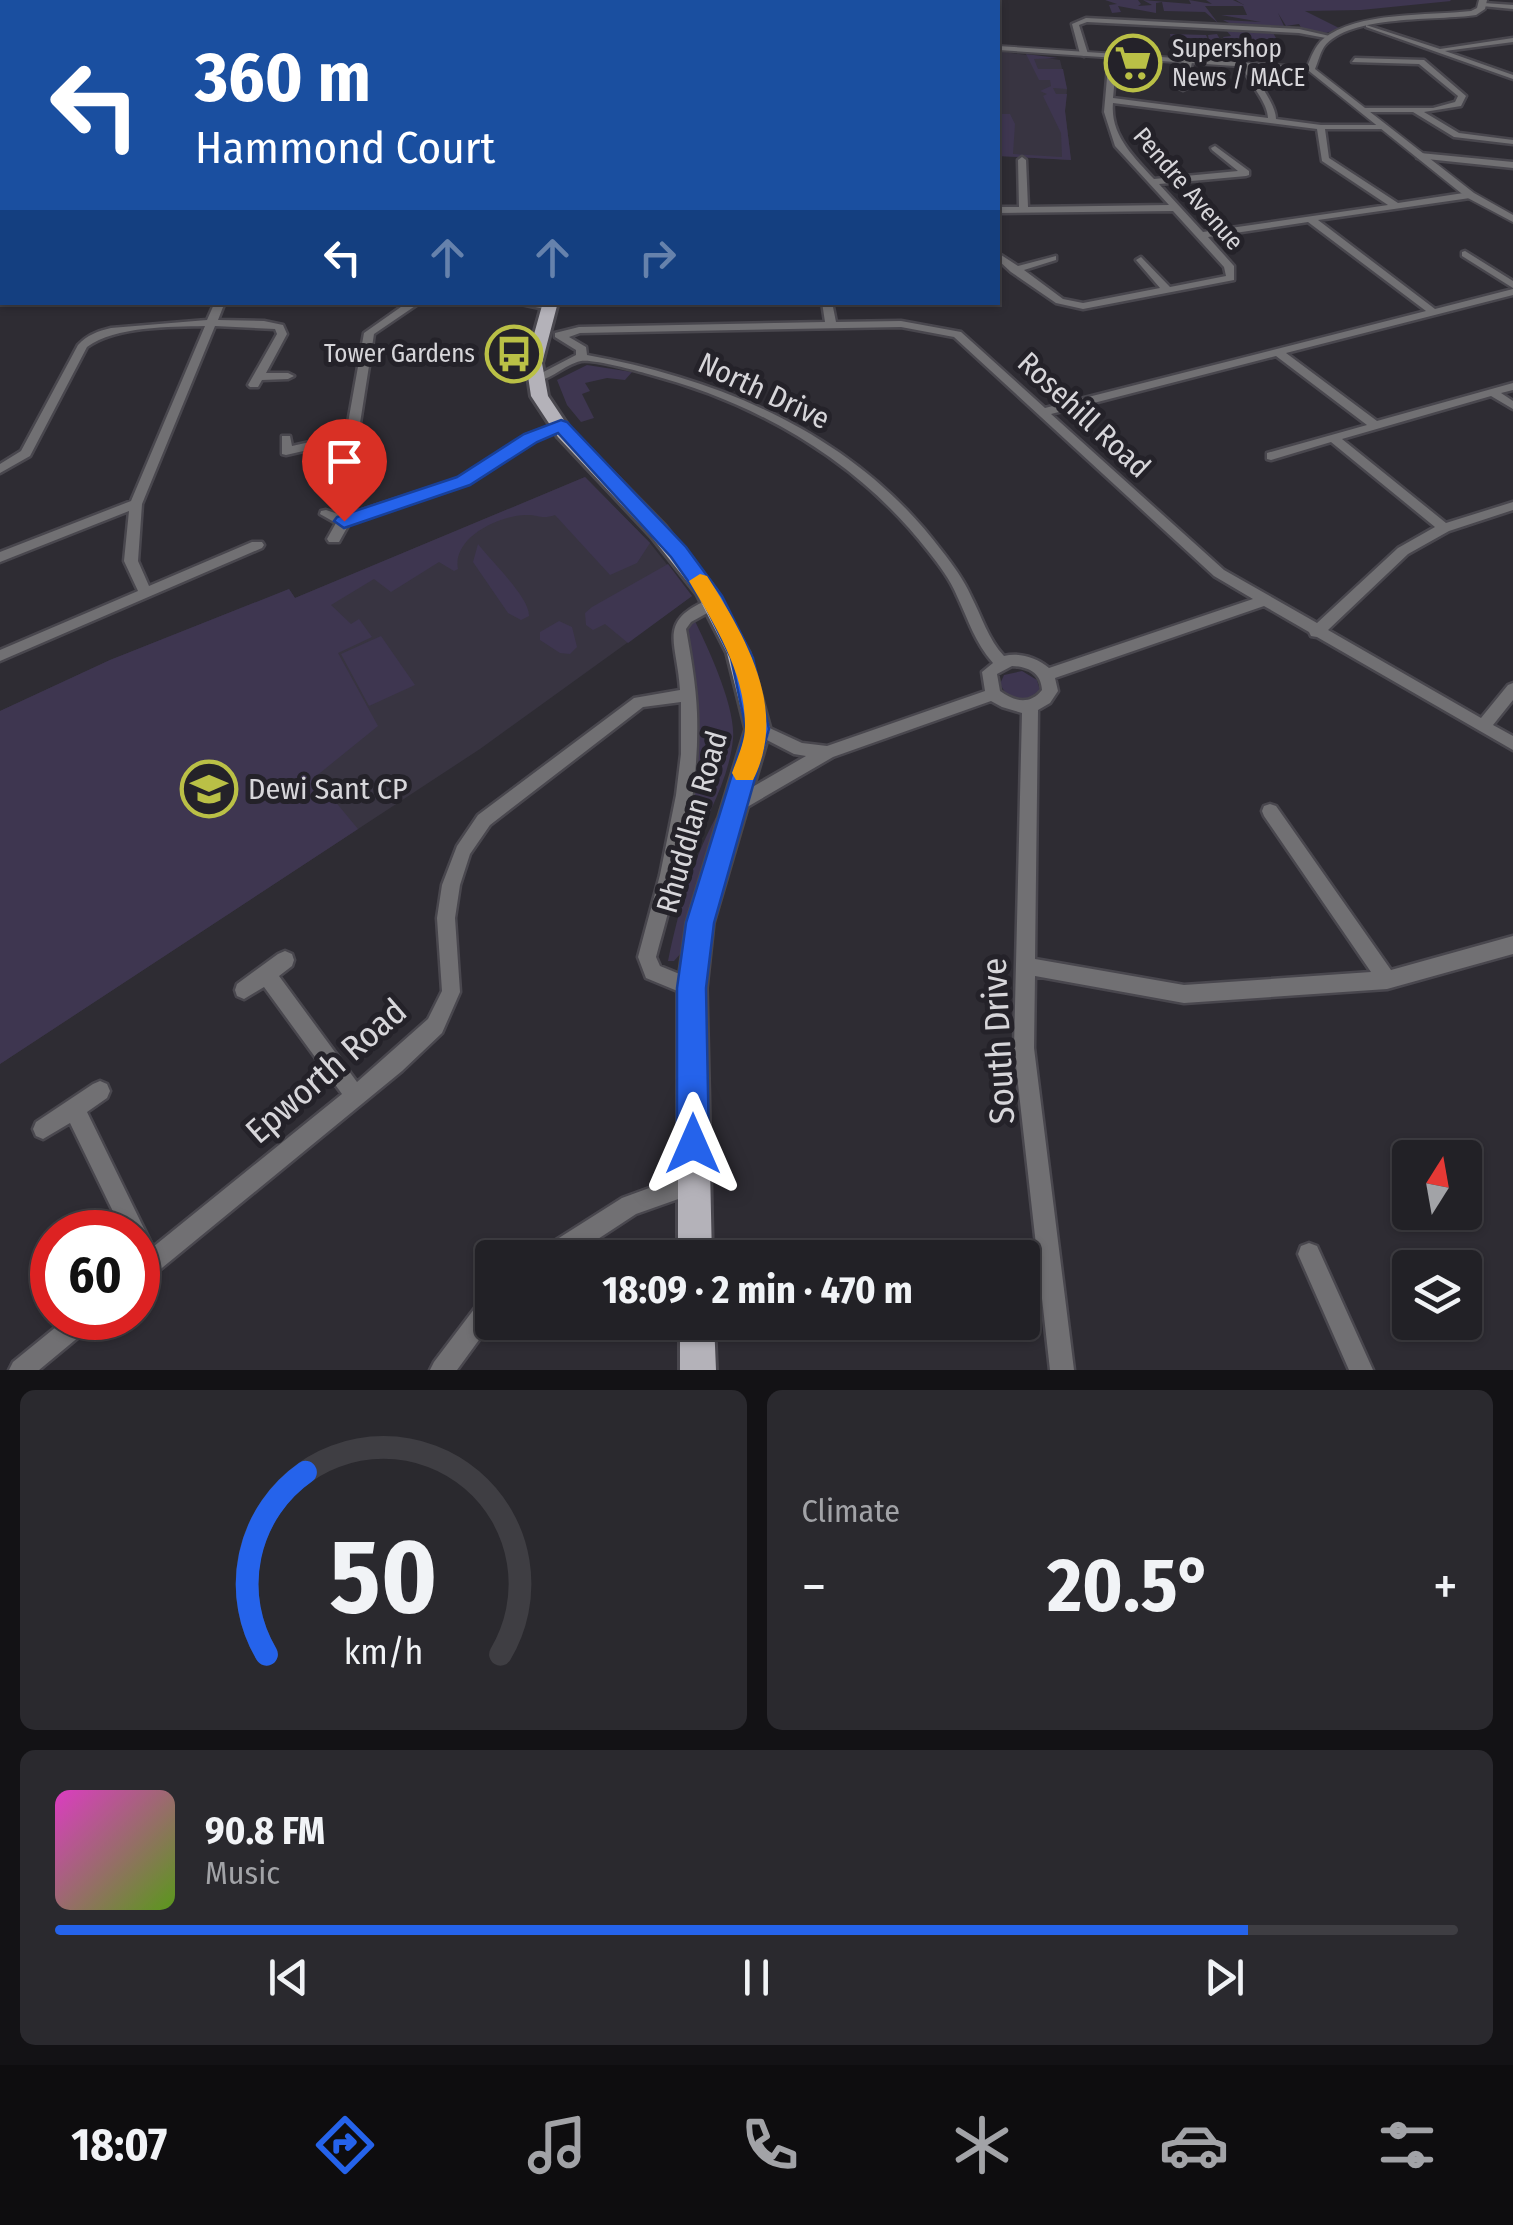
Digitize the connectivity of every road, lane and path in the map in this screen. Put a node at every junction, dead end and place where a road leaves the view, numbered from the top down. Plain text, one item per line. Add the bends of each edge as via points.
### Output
1 (120, 0) edge
2 (136, 0) edge
3 (1484, 2) edge
4 (1513, 7) edge
5 (1368, 26) junction
6 (1331, 37) junction
7 (1513, 40) edge
8 (1000, 48) edge
9 (1442, 50) junction
10 (1084, 54) junction
11 (1113, 55) junction
12 (1355, 61) dead end
13 (1188, 62) junction
14 (1247, 68) junction
15 (1310, 70) junction
16 (1186, 75) junction
17 (1513, 76) edge
18 (1204, 77) dead end
19 (1440, 77) junction
20 (1452, 77) dead end
21 (1183, 88) dead end
22 (1111, 100) junction
23 (1364, 110) junction
24 (1416, 110) junction
25 (1272, 121) junction
26 (1383, 127) junction
27 (1322, 128) junction
28 (1513, 142) edge
29 (1215, 148) dead end
30 (1420, 156) junction
31 (1513, 165) edge
32 (1034, 169) dead end
33 (1151, 182) junction
34 (1470, 195) junction
35 (1396, 206) junction
36 (1175, 208) junction
37 (1000, 210) edge
38 (1024, 211) junction
39 (1310, 219) junction
40 (1513, 219) edge
41 (1202, 236) junction
42 (1465, 254) dead end
43 (1000, 258) edge
44 (1053, 258) dead end
45 (1154, 259) dead end
46 (1014, 270) junction
47 (1232, 274) junction
48 (1245, 276) dead end
49 (1513, 289) edge
50 (1168, 291) junction
51 (218, 305) edge
52 (412, 305) edge
53 (523, 305) edge
54 (828, 305) edge
55 (1433, 312) junction
56 (551, 319) edge
57 (208, 325) junction
58 (831, 325) junction
59 (1277, 352) junction
60 (581, 357) junction
61 (288, 376) dead end
62 (536, 380) junction
63 (1513, 386) edge
64 (1492, 392) junction
65 (1513, 406) edge
66 (1044, 412) junction
67 (561, 426) junction
68 (1376, 426) junction
69 (352, 436) junction
70 (1334, 438) junction
71 (267, 455) dead end
72 (1272, 456) dead end
73 (360, 464) dead end
74 (0, 470) edge
75 (136, 504) junction
76 (1513, 506) edge
77 (326, 514) dead end
78 (344, 521) junction
79 (1444, 528) junction
80 (334, 538) dead end
81 (256, 545) dead end
82 (0, 558) edge
83 (145, 591) junction
84 (1263, 601) junction
85 (714, 602) junction
86 (1316, 632) junction
87 (0, 656) edge
88 (1001, 662) junction
89 (1046, 674) junction
90 (1513, 689) edge
91 (994, 694) junction
92 (688, 695) junction
93 (1030, 707) junction
94 (1483, 727) junction
95 (758, 729) junction
96 (1513, 744) edge
97 (828, 752) junction
98 (735, 805) junction
99 (1270, 811) dead end
100 (1513, 945) edge
101 (284, 960) dead end
102 (1025, 966) junction
103 (266, 974) junction
104 (1387, 980) junction
105 (692, 988) junction
106 (244, 990) dead end
107 (100, 1091) dead end
108 (355, 1096) junction
109 (74, 1108) junction
110 (44, 1129) dead end
111 (694, 1183) junction
112 (123, 1210) edge
113 (576, 1240) edge
114 (695, 1240) edge
115 (160, 1254) edge
116 (1308, 1254) dead end
117 (475, 1326) edge
118 (57, 1340) edge
119 (697, 1340) edge
120 (21, 1370) edge
121 (442, 1370) edge
122 (698, 1370) edge
123 (1062, 1370) edge
124 (1361, 1370) edge

1 - 2 street
3 - 4 street
3 - 5 street via 1473,12
5 - 6 street
5 - 9 street
6 - 10 street via 1086,20 1075,24
6 - 15 street
7 - 9 street
8 - 10 street
9 - 17 street
10 - 11 street
11 - 13 street
11 - 22 street, Pendre Avenue
12 - 19 street via 1411,60
13 - 14 street
13 - 16 street
14 - 15 street
14 - 25 street via 1272,109
15 - 23 street
16 - 18 street
16 - 21 street
19 - 20 street
19 - 24 street via 1462,101 1443,110
22 - 25 street
22 - 33 street, Pendre Avenue via 1108,112 1119,146
23 - 24 street
23 - 26 street
24 - 28 street via 1457,134
25 - 27 street
26 - 27 street
26 - 30 street
27 - 35 street via 1325,159
29 - 33 street via 1246,173
30 - 31 street
30 - 34 street
32 - 38 street via 1022,164
33 - 36 street, Pendre Avenue
34 - 35 street
34 - 40 street
35 - 39 street
36 - 38 street
36 - 41 street, Pendre Avenue
37 - 38 street
39 - 41 street
39 - 55 street
41 - 47 street, Pendre Avenue
42 - 49 street
43 - 46 street, Pendre Avenue
44 - 46 street
45 - 50 street via 1134,261
46 - 50 street, Pendre Avenue via 1069,304
47 - 48 street
47 - 50 street, Pendre Avenue via 1222,282
49 - 55 street
51 - 57 street
52 - 69 street via 370,333
53 - 56 street, Rosehill Road
54 - 58 street
55 - 59 street
56 - 58 street, Rosehill Road via 579,330
56 - 60 street via 582,349
56 - 62 main road via 534,360
57 - 61 street via 279,327 282,334 256,381
57 - 74 street via 93,337 26,453
57 - 75 street
58 - 66 street, Rosehill Road via 920,325 958,334
59 - 66 street
59 - 68 street
60 - 62 street
60 - 88 street, North Drive via 695,383 784,422 836,454 874,482 932,545 962,590 984,646
62 - 67 main road, Rhuddlan Road
63 - 64 street
64 - 65 street
64 - 68 street
66 - 84 street, Rosehill Road via 1188,547
67 - 78 street via 464,481
67 - 85 main road, Rhuddlan Road via 678,552
68 - 70 street
69 - 71 street via 286,445
69 - 73 street
70 - 72 street
70 - 79 street
75 - 82 street
75 - 83 street via 131,561
76 - 79 street
77 - 78 street
78 - 80 street
79 - 86 street via 1403,551
81 - 83 street
83 - 87 street
84 - 86 street, Rosehill Road
84 - 89 street
85 - 92 street via 679,630
85 - 95 main road, Rhuddlan Road via 742,658
86 - 94 street, Rosehill Road
88 - 89 street via 1030,662
88 - 91 street via 988,679
89 - 93 street via 1047,698
90 - 94 street
91 - 93 street
91 - 97 street
92 - 105 street via 680,841 647,957 653,972
92 - 108 street, Epworth Road via 639,702 484,820 463,851 452,886 446,918 450,992 435,1026
93 - 102 street, South Drive
94 - 96 street, Rosehill Road
95 - 97 street
95 - 98 main road, Rhuddlan Road
97 - 98 street
98 - 105 main road, Rhuddlan Road via 700,923
99 - 104 street
100 - 104 street
101 - 103 street
102 - 104 street via 1184,994
102 - 123 street, South Drive via 1024,1048
103 - 106 street
103 - 108 street
105 - 111 main road, Rhuddlan Road
107 - 109 street
108 - 115 street, Epworth Road
109 - 110 street
109 - 112 street
111 - 113 street via 630,1206
111 - 114 main road, Rhuddlan Road
116 - 124 street
117 - 121 street
118 - 120 street
119 - 122 main road

